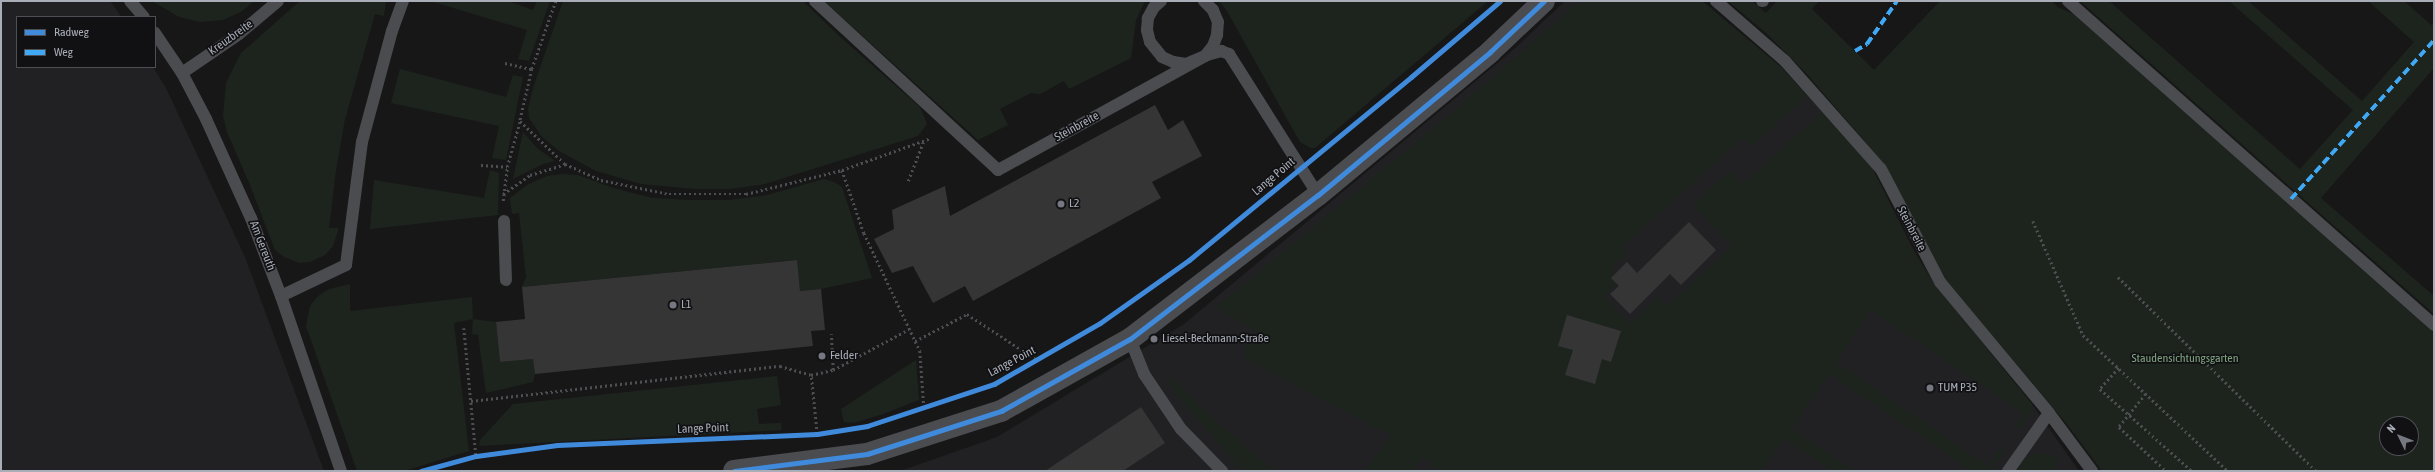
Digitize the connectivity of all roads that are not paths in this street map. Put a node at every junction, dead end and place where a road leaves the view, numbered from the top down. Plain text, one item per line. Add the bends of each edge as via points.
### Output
1 (130, 1) edge
2 (278, 1) edge
3 (403, 1) edge
4 (815, 1) edge
5 (1161, 1) edge
6 (1204, 1) edge
7 (1544, 1) edge
8 (1716, 1) edge
9 (2068, 1) edge
10 (143, 16) edge
11 (156, 34) edge
12 (1198, 60) junction
13 (182, 73) junction
14 (1318, 195) junction
15 (504, 221) road end
16 (506, 280) dead end
17 (281, 296) junction
18 (2434, 325) edge
19 (1130, 339) junction
20 (2048, 413) junction
21 (341, 471) edge
22 (734, 471) edge
23 (1222, 471) edge
24 (2008, 471) edge
25 (2092, 471) edge

1 - 10 lane
2 - 13 lane, Kreuzbreite via 240,34
3 - 17 lane via 392,31 362,142 346,265
4 - 12 lane, Steinbreite via 998,170
5 - 12 lane via 1148,18 1147,30 1153,49 1162,57 1174,62 1186,64
6 - 12 lane via 1213,10 1218,22 1217,35 1213,46
7 - 14 street via 1490,52
8 - 20 lane, Steinbreite via 1785,61 1881,169 1909,227 1940,282
9 - 18 lane
11 - 13 lane, Am Gereuth
12 - 14 lane, Steinbreite via 1221,51 1229,54
13 - 17 lane, Am Gereuth via 248,211
14 - 19 street
15 - 16 lane
17 - 21 lane, Am Gereuth
19 - 22 street via 1001,411 867,454
19 - 23 lane via 1144,374 1181,429
20 - 24 lane
20 - 25 lane, Steinbreite

